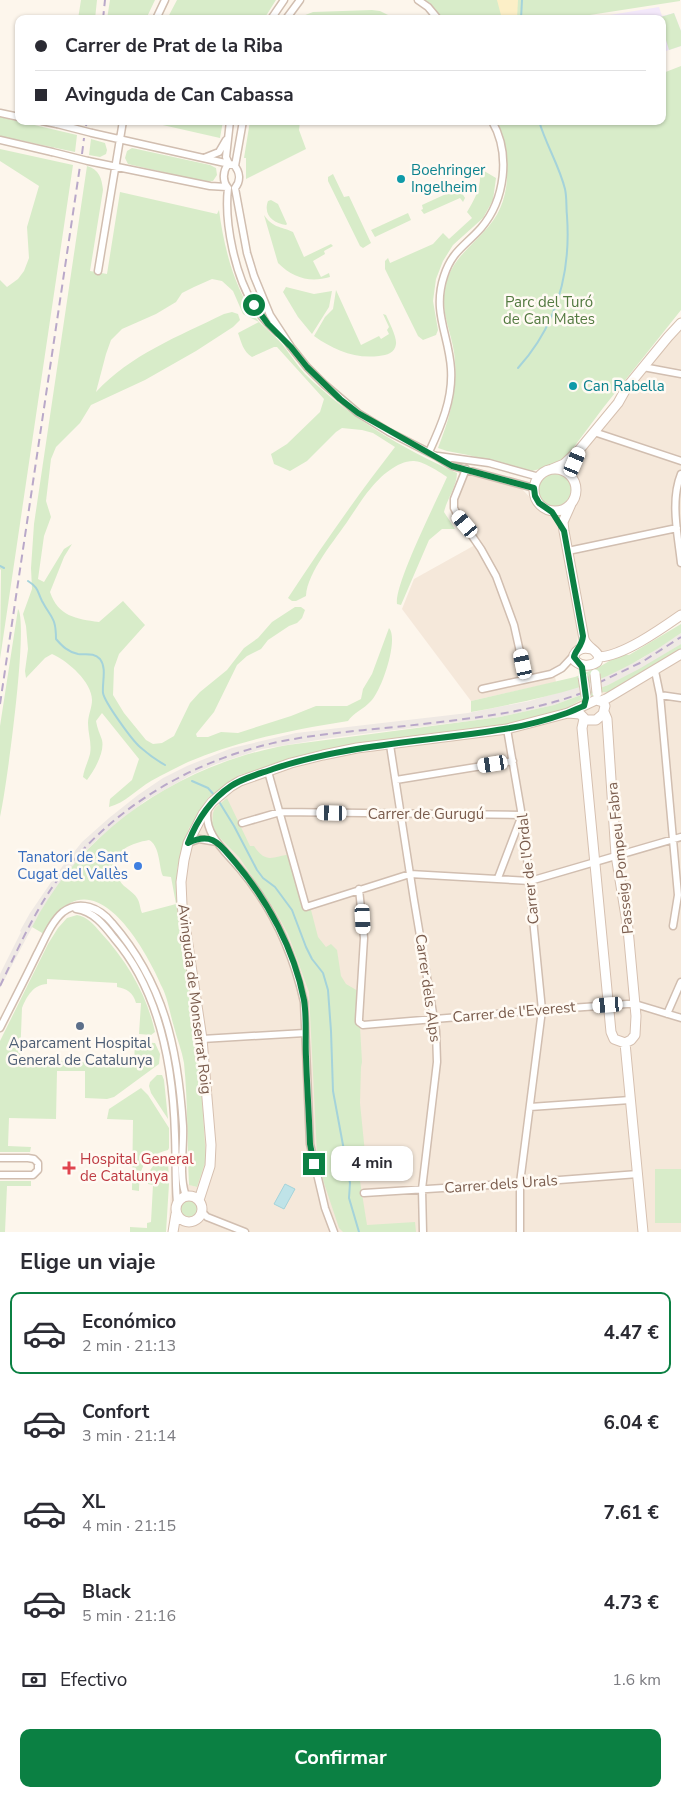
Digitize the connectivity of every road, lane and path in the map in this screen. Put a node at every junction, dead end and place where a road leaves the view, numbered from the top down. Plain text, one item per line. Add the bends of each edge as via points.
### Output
1 (165, 0) edge
2 (284, 0) edge
3 (300, 0) edge
4 (418, 0) edge
5 (158, 15) edge
6 (274, 15) edge
7 (289, 15) edge
8 (435, 15) edge
9 (0, 113) edge
10 (15, 115) edge
11 (61, 125) edge
12 (121, 125) edge
13 (230, 125) edge
14 (242, 125) edge
15 (494, 125) edge
16 (229, 129) junction
17 (119, 139) junction
18 (0, 140) edge
19 (203, 158) junction
20 (231, 165) junction
21 (115, 167) junction
22 (230, 188) junction
23 (98, 271) dead end
24 (681, 323) edge
25 (291, 347) junction
26 (644, 366) junction
27 (681, 374) edge
28 (594, 432) junction
29 (580, 449) junction
30 (429, 452) junction
31 (436, 456) junction
32 (681, 461) edge
33 (466, 469) junction
34 (552, 469) junction
35 (681, 474) edge
36 (539, 477) junction
37 (572, 478) junction
38 (534, 488) junction
39 (571, 504) junction
40 (549, 510) junction
41 (677, 528) junction
42 (564, 531) junction
43 (568, 552) junction
44 (681, 563) edge
45 (681, 616) edge
46 (583, 636) junction
47 (591, 649) junction
48 (681, 654) edge
49 (578, 657) junction
50 (596, 665) junction
51 (655, 670) junction
52 (526, 679) junction
53 (482, 689) dead end
54 (660, 695) junction
55 (681, 698) edge
56 (585, 702) junction
57 (601, 702) junction
58 (568, 713) junction
59 (583, 717) junction
60 (507, 729) junction
61 (390, 745) junction
62 (513, 761) junction
63 (269, 775) dead end
64 (396, 780) junction
65 (210, 804) junction
66 (280, 812) junction
67 (401, 814) junction
68 (522, 815) junction
69 (242, 823) dead end
70 (681, 837) edge
71 (672, 840) junction
72 (218, 842) junction
73 (188, 843) junction
74 (616, 855) junction
75 (596, 862) junction
76 (410, 874) junction
77 (498, 878) junction
78 (530, 881) junction
79 (359, 889) junction
80 (72, 908) junction
81 (673, 926) dead end
82 (681, 982) edge
83 (635, 1004) junction
84 (608, 1005) junction
85 (542, 1010) junction
86 (667, 1014) junction
87 (681, 1018) edge
88 (434, 1019) junction
89 (0, 1028) edge
90 (305, 1033) junction
91 (202, 1039) junction
92 (625, 1043) junction
93 (630, 1100) junction
94 (530, 1107) junction
95 (0, 1158) edge
96 (638, 1174) junction
97 (0, 1176) edge
98 (520, 1184) junction
99 (422, 1189) junction
100 (364, 1193) dead end
101 (189, 1196) junction
102 (198, 1200) junction
103 (176, 1203) junction
104 (202, 1212) junction
105 (176, 1214) junction
106 (192, 1222) junction
107 (333, 1231) edge
108 (173, 1232) edge
109 (185, 1232) edge
110 (245, 1232) edge
111 (423, 1232) edge
112 (520, 1232) edge
113 (643, 1232) edge

1 - 5 street
2 - 6 street
3 - 7 street
4 - 8 street
9 - 10 street
11 - 17 street, bridge
12 - 17 street
13 - 16 street
14 - 20 street
15 - 30 street via 502,159 496,206 479,230 460,248 444,275 439,298 451,384 444,418
16 - 19 street via 222,148
16 - 20 street via 226,158
17 - 19 street
17 - 21 street
18 - 21 street, bridge
19 - 20 street
20 - 22 street via 226,168 224,180
20 - 22 street via 239,180
21 - 22 street
21 - 23 street
22 - 25 street via 254,276 270,315
22 - 25 street via 228,216 242,280 259,312
24 - 26 street
25 - 30 street via 324,384 358,413
26 - 27 street
26 - 28 street
28 - 29 street
28 - 32 street
29 - 34 street via 564,464
29 - 37 street
30 - 31 street
31 - 33 street via 452,466
31 - 36 street via 489,463
33 - 38 street
33 - 52 street via 454,499 454,508 496,576 514,625
34 - 36 street
34 - 37 street via 563,471
35 - 41 street via 675,504
36 - 38 street
37 - 39 street via 576,489
38 - 40 street via 537,500
39 - 40 street via 561,510
39 - 42 street
40 - 42 street
41 - 43 street
41 - 44 street
42 - 43 street
43 - 46 street
45 - 50 street
46 - 47 street
46 - 49 street
47 - 49 street
47 - 50 street via 597,652
48 - 51 street
49 - 50 street via 587,665
49 - 52 street via 555,672
49 - 56 street, bridge
50 - 57 street, Passeig Pompeu Fabra, bridge
51 - 54 street
51 - 57 street
52 - 53 street
54 - 55 street
54 - 71 street
56 - 57 street, Avinguda de Monserrat Roig
56 - 58 street, Avinguda de Monserrat Roig
56 - 59 street, Passeig Pompeu Fabra
57 - 59 street via 600,718
57 - 74 street, Passeig Pompeu Fabra via 607,719
58 - 59 street
58 - 60 street, Avinguda de Monserrat Roig
59 - 75 street, Passeig Pompeu Fabra
60 - 61 street, Avinguda de Monserrat Roig
60 - 62 street, Carrer de l'Ordal
61 - 64 street, Carrer dels Alps
61 - 65 street, Avinguda de Monserrat Roig via 357,748 291,763 240,781
62 - 64 street
62 - 68 street, Carrer de l'Ordal
63 - 66 street
64 - 67 street, Carrer dels Alps
65 - 72 street via 207,821
65 - 73 street, Avinguda de Monserrat Roig
66 - 67 street, Carrer de Gurugú
66 - 69 street, Carrer de Gurugú
66 - 79 street via 306,907
67 - 68 street, Carrer de Gurugú
67 - 76 street, Carrer dels Alps
68 - 77 street
68 - 78 street, Carrer de l'Ordal
70 - 71 street
71 - 74 street
71 - 81 street via 678,895
72 - 73 street via 199,839
72 - 90 street via 259,894 288,948 304,1002
73 - 91 street, Avinguda de Monserrat Roig via 182,892
74 - 75 street
74 - 83 street, Passeig Pompeu Fabra via 628,929
75 - 78 street
75 - 84 street, Passeig Pompeu Fabra
76 - 77 street
76 - 79 street
76 - 88 street, Carrer dels Alps
77 - 78 street
78 - 85 street, Carrer de l'Ordal
79 - 88 street, Carrer de l'Everest via 364,938 361,1024
80 - 89 street via 65,911 52,928
80 - 101 street via 93,907 110,920 140,960 161,1003 181,1097 183,1184
80 - 103 street via 94,916 119,943 134,964 154,1006 173,1098
82 - 86 street
83 - 84 street
83 - 86 street
83 - 92 street, Passeig Pompeu Fabra via 635,1035
84 - 85 street, Carrer de l'Everest
84 - 92 street, Passeig Pompeu Fabra via 612,1036
85 - 88 street, Carrer de l'Everest
85 - 94 street, Carrer de l'Ordal
86 - 87 street
88 - 99 street, Carrer dels Alps via 437,1062
90 - 91 street
90 - 107 street via 310,1144
91 - 102 street, Avinguda de Monserrat Roig via 212,1160
92 - 93 street
93 - 94 street
93 - 96 street
94 - 98 street, Carrer de l'Ordal
95 - 97 street via 34,1159 38,1170 33,1175
96 - 98 street, Carrer dels Urals
96 - 113 street
98 - 99 street, Carrer dels Urals
98 - 112 street, Carrer de l'Ordal
99 - 100 street, Carrer dels Urals
99 - 111 street, Carrer dels Alps
101 - 102 street
101 - 103 street
102 - 104 street
103 - 105 street
104 - 106 street
104 - 110 street via 207,1218
105 - 106 street via 184,1222
105 - 108 street
106 - 109 street

